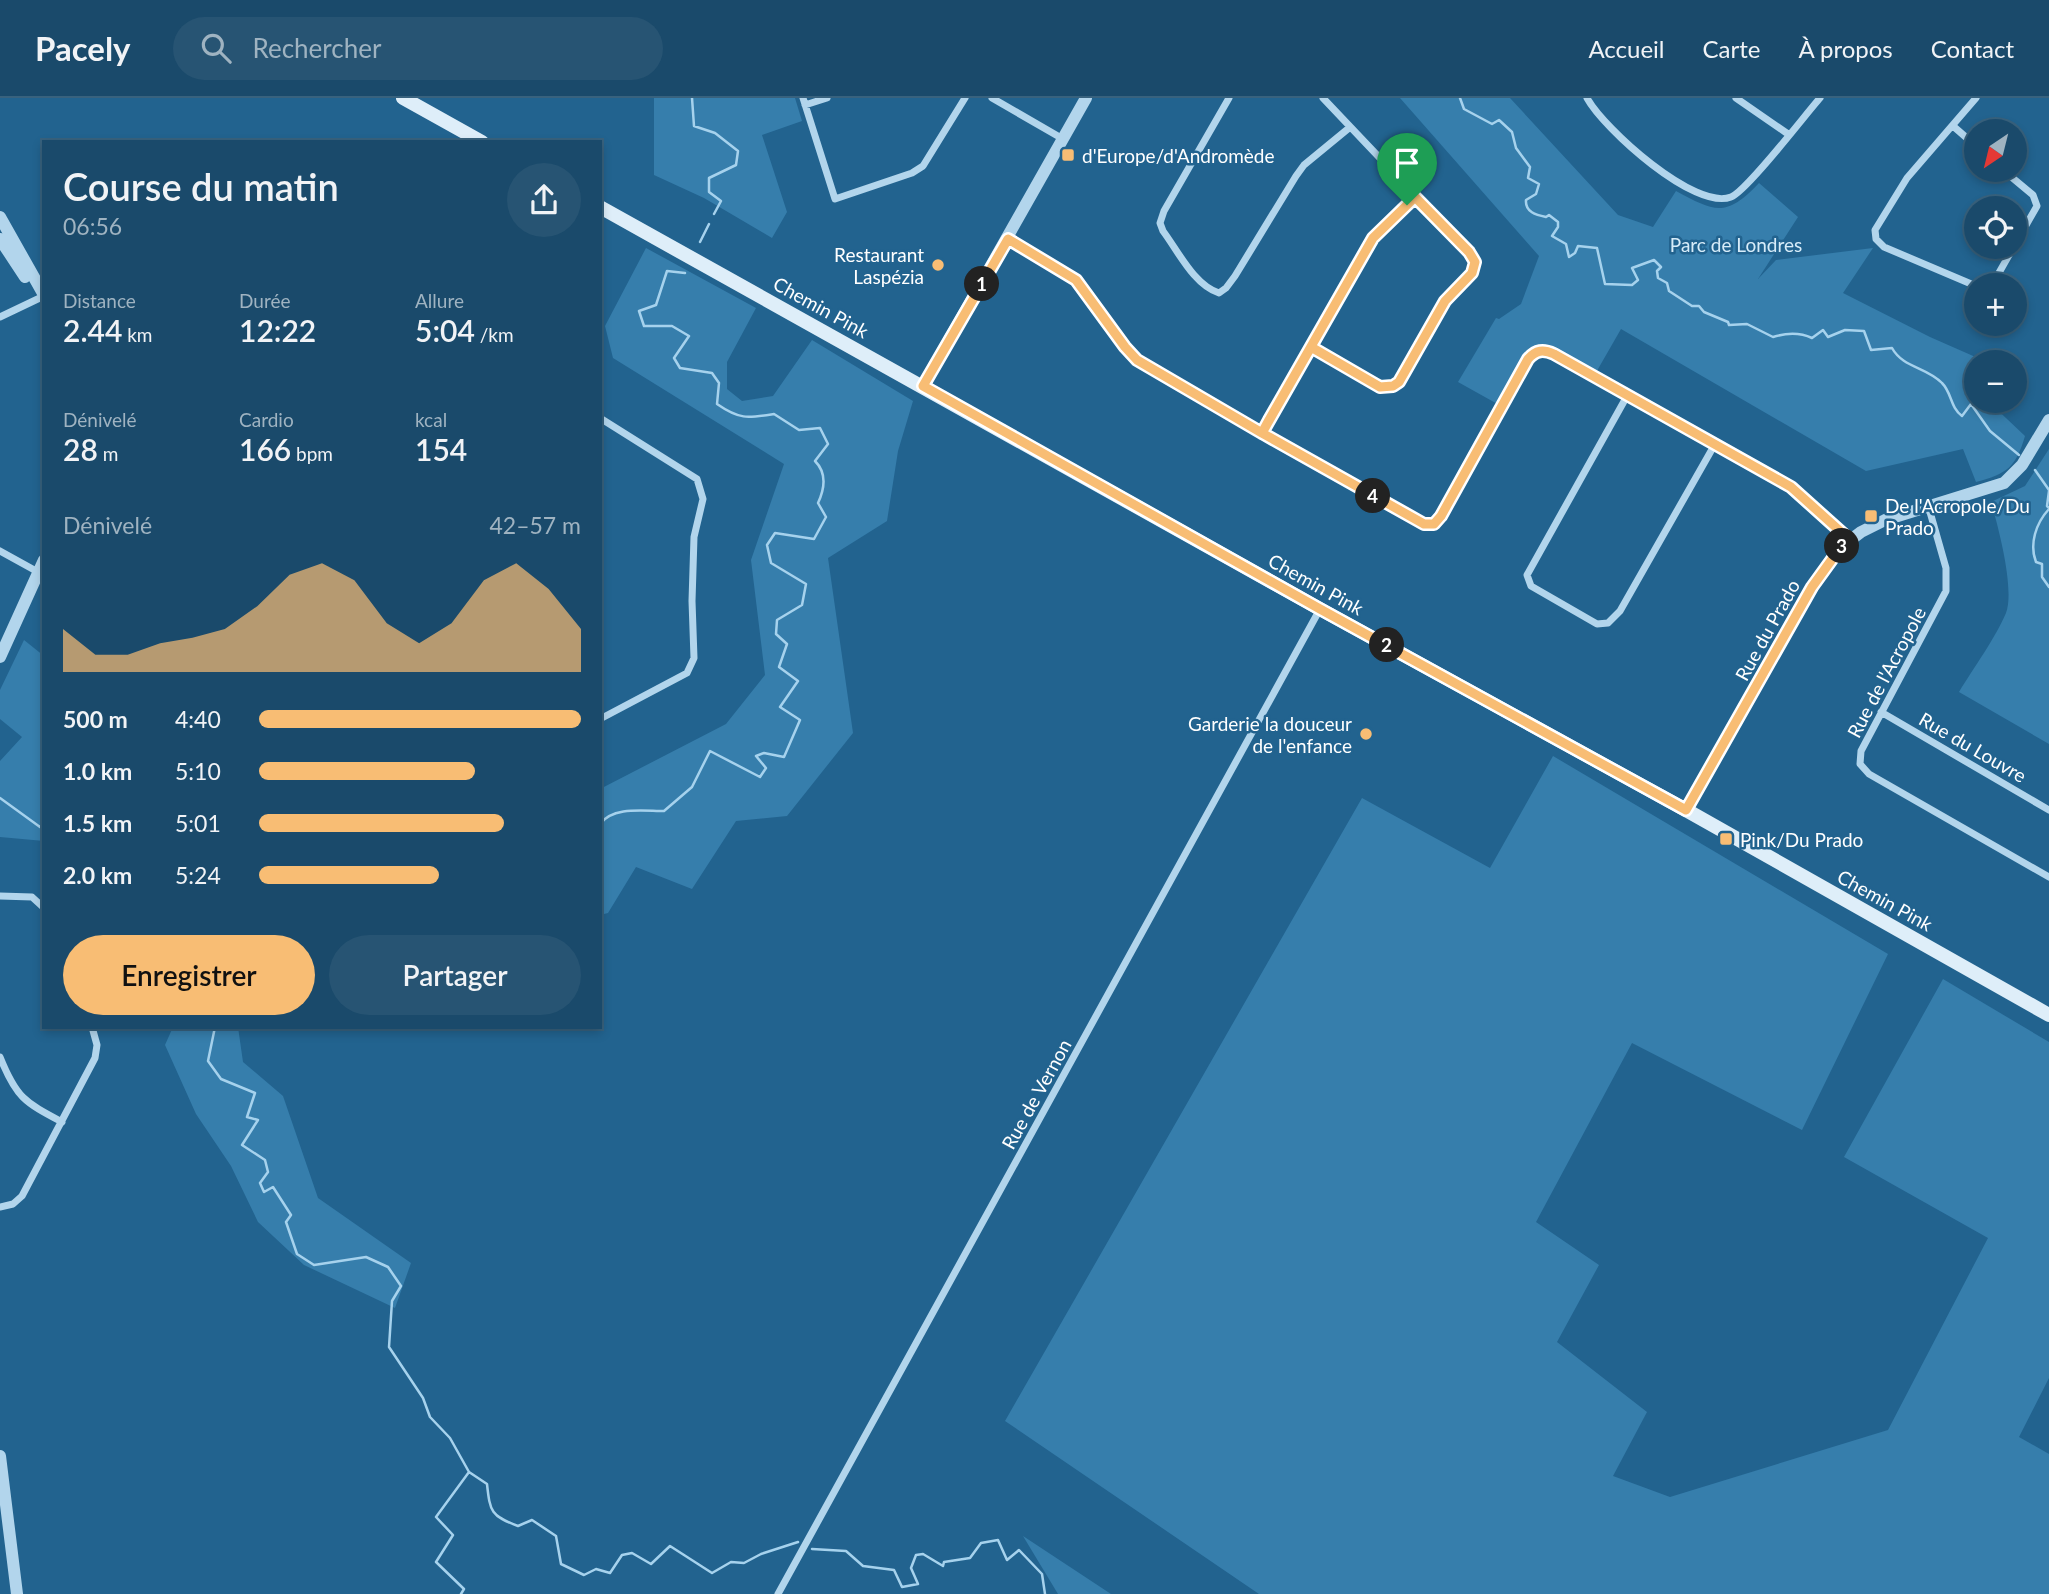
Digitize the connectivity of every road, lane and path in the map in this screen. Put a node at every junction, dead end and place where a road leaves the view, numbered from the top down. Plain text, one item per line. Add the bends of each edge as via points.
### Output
1 (403, 98) edge
2 (827, 98) edge
3 (965, 98) edge
4 (992, 98) edge
5 (1086, 98) edge
6 (1229, 98) edge
7 (1323, 98) edge
8 (1587, 98) edge
9 (1736, 98) edge
10 (1820, 98) edge
11 (1976, 98) edge
12 (804, 101) edge
13 (1953, 126) junction
14 (1349, 128) junction
15 (1788, 134) junction
16 (1964, 136) edge
17 (478, 140) edge
18 (1064, 140) junction
19 (2017, 182) edge
20 (1415, 197) junction
21 (602, 208) edge
22 (0, 217) edge
23 (0, 239) edge
24 (1008, 239) junction
25 (1999, 273) edge
26 (1964, 281) edge
27 (42, 292) edge
28 (42, 294) edge
29 (42, 297) edge
30 (0, 317) edge
31 (1311, 347) junction
32 (923, 386) junction
33 (1628, 396) junction
34 (602, 419) edge
35 (2049, 420) edge
36 (1262, 433) junction
37 (2045, 435) edge
38 (1715, 444) junction
39 (1928, 505) junction
40 (1850, 540) junction
41 (0, 551) edge
42 (41, 566) edge
43 (1320, 609) junction
44 (0, 657) edge
45 (1881, 712) junction
46 (602, 718) edge
47 (1686, 810) junction
48 (2049, 810) edge
49 (2049, 877) edge
50 (0, 896) edge
51 (42, 906) edge
52 (2049, 1015) edge
53 (93, 1029) edge
54 (0, 1057) edge
55 (62, 1122) junction
56 (0, 1207) edge
57 (0, 1456) edge
58 (17, 1594) edge
59 (778, 1594) edge

1 - 17 main road
2 - 12 street
3 - 12 street via 923,166 835,199
4 - 18 street
5 - 18 street
6 - 14 street via 1160,223 1201,282 1219,293 1230,283 1304,165
7 - 14 street
8 - 15 street via 1610,129 1648,160 1680,183 1715,199 1735,195
9 - 15 street
10 - 15 street
11 - 13 street
13 - 16 street
13 - 26 street via 1898,191 1875,235 1884,247
14 - 20 street
18 - 24 street
19 - 25 street via 2033,195 2037,206
20 - 31 street via 1373,238
20 - 31 street via 1475,262 1472,273 1445,301 1399,382 1380,387
21 - 32 main road, Chemin Pink
22 - 27 street
23 - 28 street via 29,283
24 - 32 street
24 - 36 street via 1076,280 1137,360
29 - 30 street
31 - 36 street
32 - 43 main road, Chemin Pink
33 - 36 street via 1554,354 1542,350 1532,354 1434,524 1424,524
33 - 38 street
33 - 38 street via 1527,575 1531,586 1597,624 1608,623 1620,611
34 - 46 street via 697,480 703,499 694,537 694,658 687,673
35 - 37 street, Rue du Prado
37 - 39 street, Rue du Prado via 2004,483
38 - 40 street via 1797,491
39 - 40 street, Rue du Prado via 1885,520
39 - 45 street, Rue de l'Acropole via 1946,568 1946,590
40 - 47 street, Rue du Prado via 1812,587
41 - 42 street
42 - 44 street
43 - 47 main road, Chemin Pink
43 - 59 street, Rue de Vernon
45 - 48 street, Rue du Louvre
45 - 49 street, Rue de l'Acropole via 1861,751 1863,769
47 - 52 main road, Chemin Pink
50 - 51 street via 33,897
53 - 55 street via 95,1058
54 - 55 street via 21,1097
55 - 56 street via 22,1196
57 - 58 street

